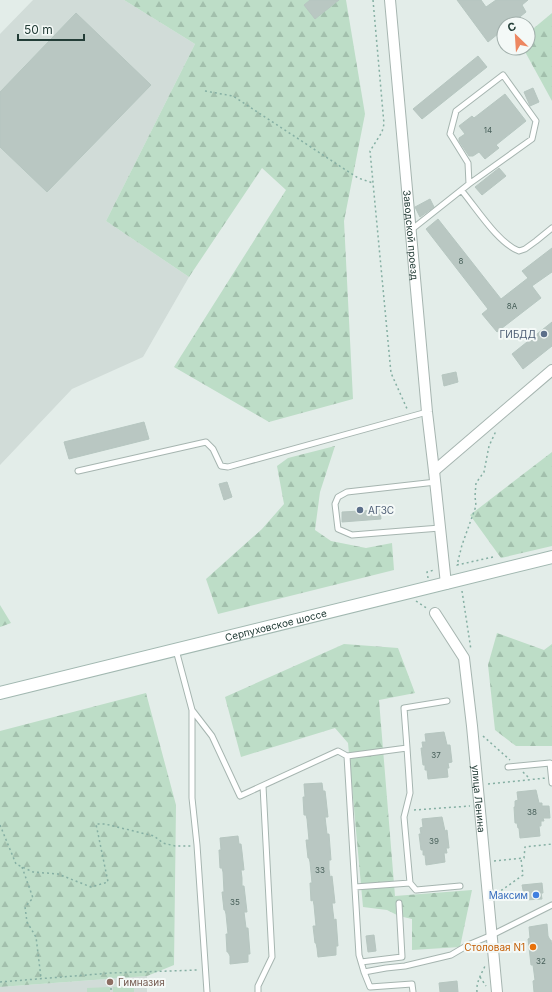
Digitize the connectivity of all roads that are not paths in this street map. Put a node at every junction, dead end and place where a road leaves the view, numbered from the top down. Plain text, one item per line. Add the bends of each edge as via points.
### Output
1 (390, 0) edge
2 (469, 184) junction
3 (462, 191) junction
4 (552, 228) edge
5 (410, 230) junction
6 (552, 370) edge
7 (426, 412) junction
8 (78, 471) dead end
9 (434, 471) junction
10 (436, 482) junction
11 (440, 528) junction
12 (552, 557) edge
13 (446, 584) junction
14 (435, 613) road end
15 (176, 650) junction
16 (0, 693) edge
17 (447, 701) dead end
18 (192, 710) junction
19 (407, 748) junction
20 (347, 756) junction
21 (511, 765) road end
22 (552, 781) edge
23 (263, 786) junction
24 (410, 883) junction
25 (460, 886) dead end
26 (355, 887) junction
27 (399, 903) dead end
28 (552, 905) edge
29 (492, 935) junction
30 (361, 962) junction
31 (364, 972) junction
32 (371, 990) edge
33 (208, 992) edge
34 (258, 992) edge
35 (413, 992) edge
36 (497, 992) edge

1 - 5 street, Заводской проезд
2 - 2 lane via 532,139 536,121 503,75 456,111 450,134 468,163
2 - 3 lane
3 - 4 lane via 499,237 514,249 525,249
3 - 5 lane
5 - 7 street, Заводской проезд
6 - 9 street
7 - 8 lane via 228,467 222,466 206,442
7 - 9 street, Заводской проезд
9 - 10 street, Заводской проезд
10 - 11 street, Заводской проезд
10 - 11 lane via 347,492 338,498 335,504 338,529 352,535
11 - 13 street, Заводской проезд
12 - 13 main road, Серпуховское шоссе
13 - 15 main road, Серпуховское шоссе
14 - 29 street, улица Ленина via 464,658
15 - 16 main road, Серпуховское шоссе
15 - 18 lane
17 - 19 lane via 404,708
18 - 23 lane via 212,736 240,796
18 - 33 lane via 192,798
19 - 20 lane
19 - 24 lane via 410,793 404,817
20 - 23 lane via 338,751
20 - 26 lane
21 - 22 lane via 550,763
23 - 34 lane via 272,957 258,986
24 - 25 lane via 416,890
24 - 26 lane
26 - 30 lane
27 - 30 lane via 402,957
28 - 29 lane
29 - 31 lane via 451,955 406,966
29 - 36 street, улица Ленина
30 - 31 lane
31 - 32 lane
32 - 35 lane via 412,984

